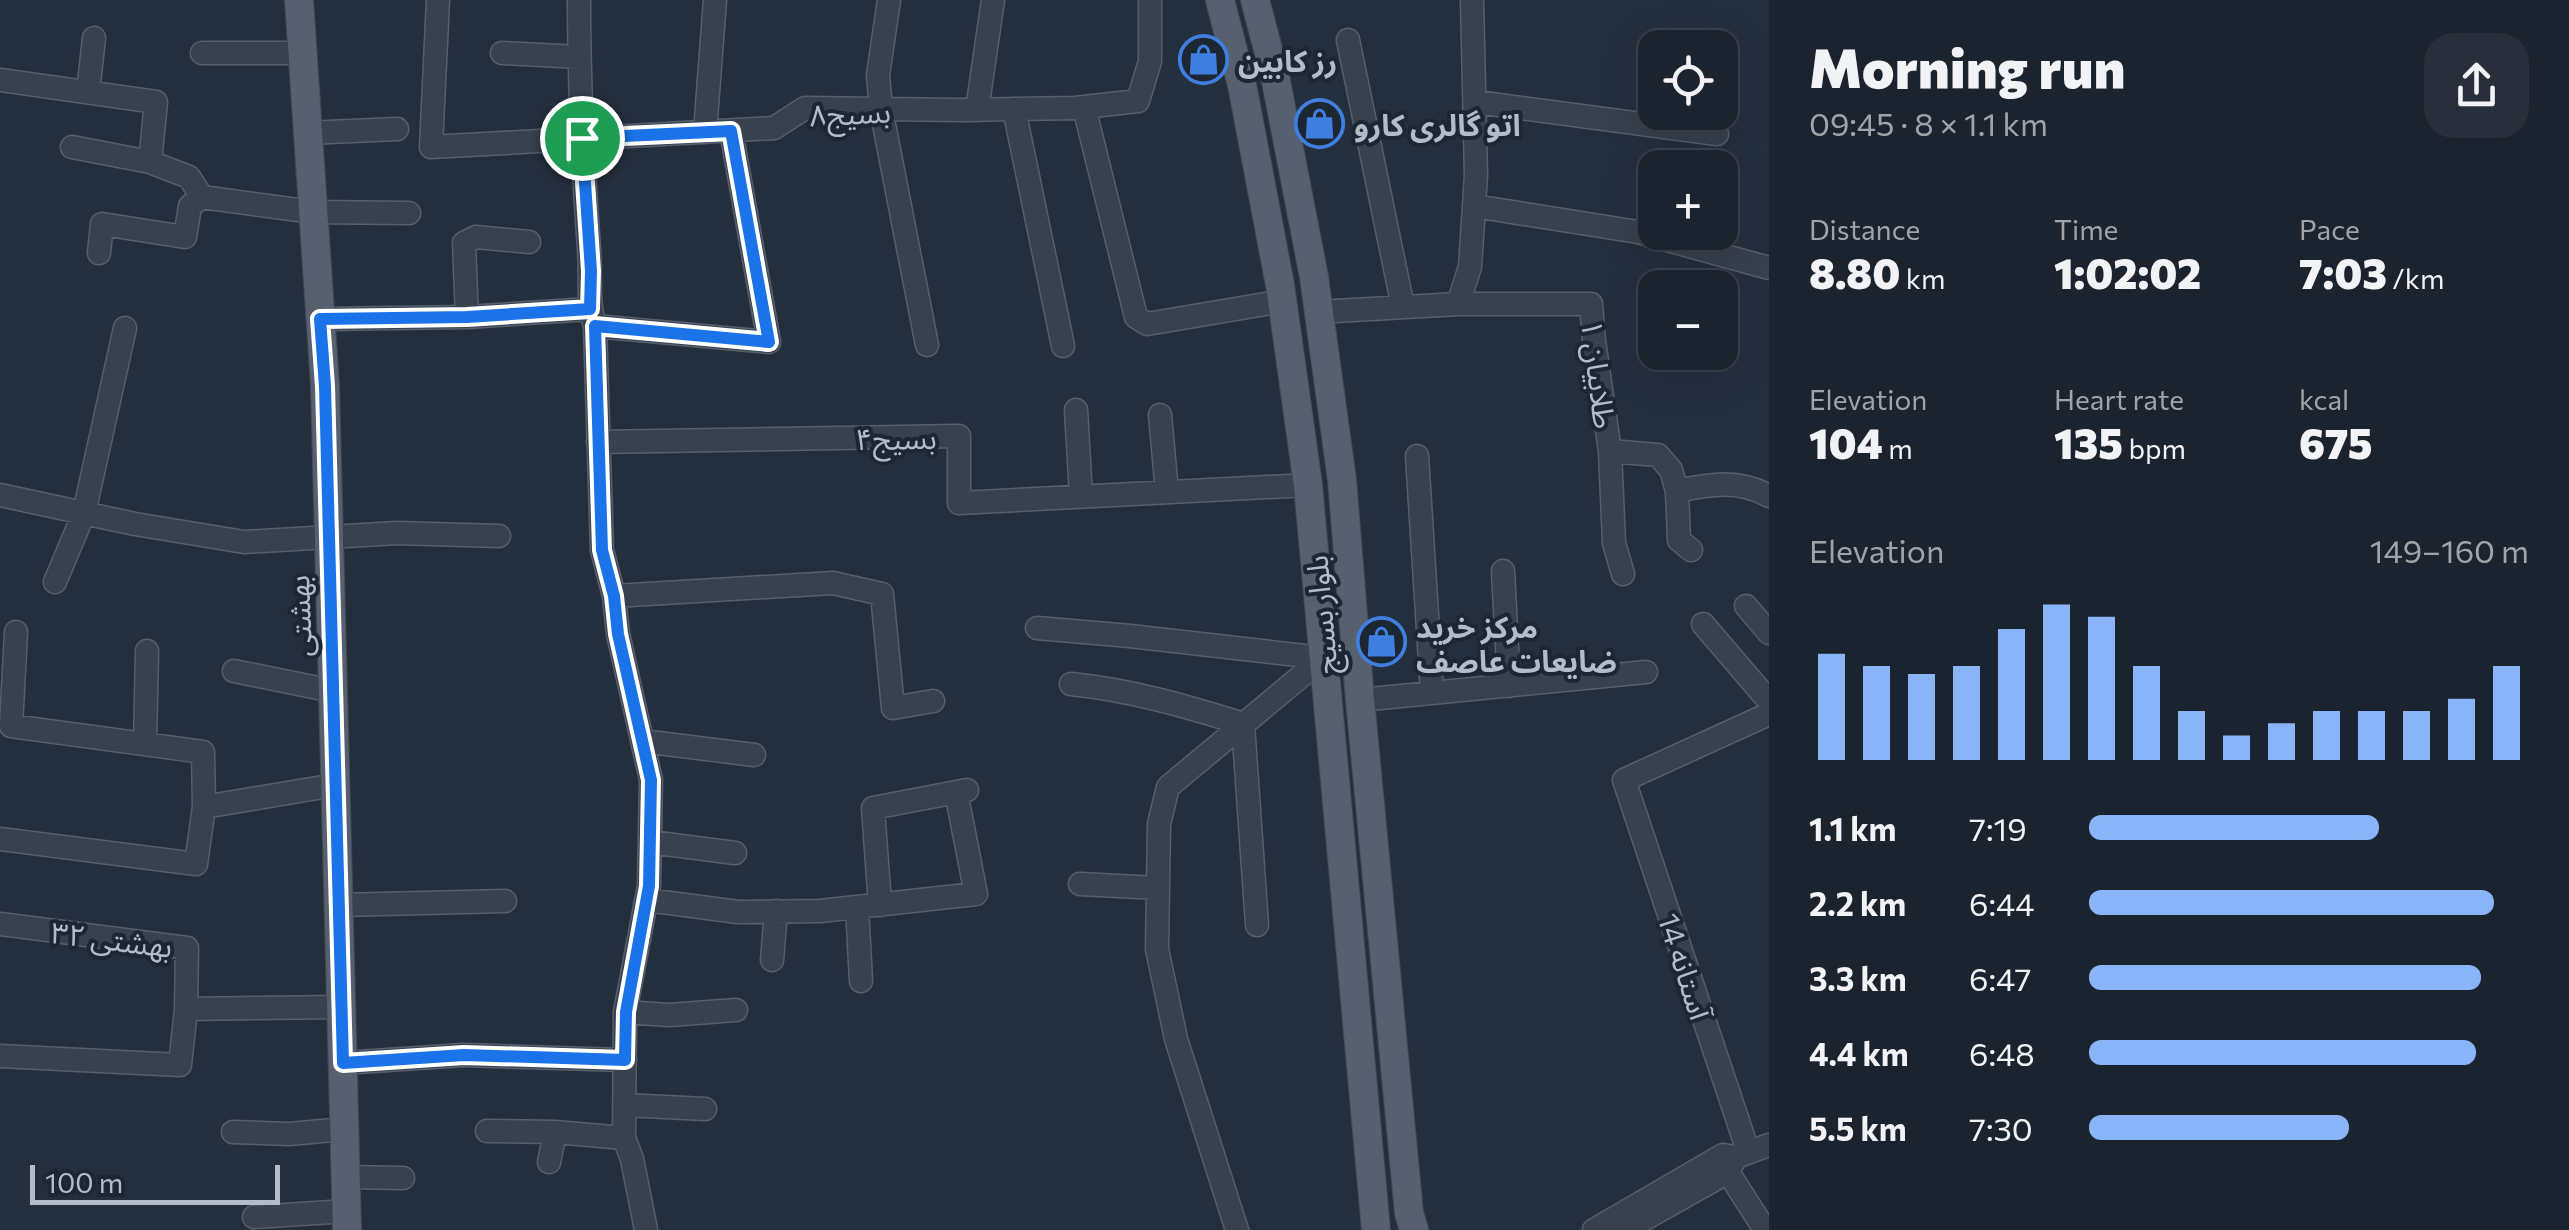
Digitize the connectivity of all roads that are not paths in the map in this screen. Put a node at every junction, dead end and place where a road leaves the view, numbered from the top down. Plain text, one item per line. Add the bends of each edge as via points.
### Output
1 (298, 0) edge
2 (438, 0) edge
3 (579, 0) edge
4 (715, 0) edge
5 (889, 0) edge
6 (993, 0) edge
7 (1150, 0) edge
8 (1220, 0) edge
9 (1256, 0) edge
10 (1472, 0) edge
11 (94, 38) dead end
12 (1348, 40) dead end
13 (202, 53) dead end
14 (302, 53) junction
15 (502, 53) dead end
16 (579, 57) junction
17 (0, 80) edge
18 (88, 92) junction
19 (1476, 102) junction
20 (1084, 107) junction
21 (882, 109) junction
22 (1014, 109) junction
23 (978, 110) junction
24 (397, 129) dead end
25 (731, 131) junction
26 (308, 132) junction
27 (705, 132) junction
28 (1717, 134) dead end
29 (582, 138) junction
30 (72, 147) dead end
31 (150, 162) junction
32 (202, 198) junction
33 (1474, 206) junction
34 (313, 212) junction
35 (409, 213) dead end
36 (529, 242) dead end
37 (99, 252) dead end
38 (1769, 268) edge
39 (1282, 301) junction
40 (1458, 304) junction
41 (1402, 308) junction
42 (1318, 312) junction
43 (467, 317) junction
44 (592, 318) junction
45 (320, 319) junction
46 (125, 328) dead end
47 (927, 346) dead end
48 (1063, 346) dead end
49 (1076, 410) dead end
50 (1160, 415) dead end
51 (598, 442) junction
52 (1610, 451) junction
53 (1417, 456) dead end
54 (1308, 485) junction
55 (1677, 491) junction
56 (1167, 492) junction
57 (0, 495) edge
58 (1081, 496) junction
59 (1769, 496) edge
60 (84, 514) junction
61 (329, 536) junction
62 (498, 536) dead end
63 (1691, 550) dead end
64 (1503, 571) dead end
65 (1623, 574) dead end
66 (54, 582) dead end
67 (614, 596) junction
68 (1746, 606) dead end
69 (1704, 624) dead end
70 (1037, 628) dead end
71 (16, 632) dead end
72 (1769, 632) edge
73 (147, 652) dead end
74 (1322, 658) junction
75 (234, 671) dead end
76 (1646, 672) dead end
77 (1071, 684) dead end
78 (1509, 686) junction
79 (333, 691) junction
80 (1432, 693) junction
81 (1767, 699) edge
82 (1360, 700) junction
83 (933, 701) dead end
84 (1244, 724) junction
85 (642, 741) junction
86 (145, 744) junction
87 (754, 755) dead end
88 (335, 785) junction
89 (204, 807) junction
90 (0, 839) edge
91 (650, 842) junction
92 (735, 853) dead end
93 (1080, 884) dead end
94 (1158, 888) junction
95 (647, 900) junction
96 (504, 901) dead end
97 (339, 904) junction
98 (868, 906) junction
99 (776, 912) junction
100 (0, 924) edge
101 (1256, 924) dead end
102 (772, 960) dead end
103 (861, 980) dead end
104 (341, 1007) junction
105 (186, 1009) junction
106 (736, 1010) dead end
107 (626, 1012) junction
108 (0, 1056) edge
109 (625, 1060) junction
110 (343, 1063) junction
111 (624, 1105) junction
112 (705, 1110) dead end
113 (344, 1129) junction
114 (488, 1131) dead end
115 (233, 1132) dead end
116 (555, 1132) junction
117 (624, 1138) junction
118 (1745, 1156) edge
119 (549, 1162) dead end
120 (346, 1177) junction
121 (404, 1178) dead end
122 (254, 1217) dead end
123 (347, 1221) edge
124 (646, 1230) edge
125 (1236, 1230) edge
126 (1376, 1230) edge
127 (1414, 1230) edge
128 (1594, 1230) edge
129 (1625, 1230) edge
130 (1766, 1230) edge

1 - 14 main road, بهشتی
2 - 29 street, بسیج۸ via 432,147
3 - 16 street
4 - 27 street
5 - 21 street via 878,75
6 - 23 street
7 - 20 street, بسیج۸ via 1150,61 1138,101
8 - 39 main road, بلوار بسیج
9 - 42 main road, بلوار بسیج
10 - 19 street
11 - 18 street
12 - 41 street
13 - 14 street
14 - 26 main road, بهشتی
15 - 16 street
16 - 29 street
17 - 18 street
18 - 31 street via 156,102
19 - 28 street
19 - 33 street
20 - 22 street, بسیج۸
20 - 39 street via 1136,317 1147,324
21 - 23 street, بسیج۸
21 - 25 street, بسیج۸ via 805,108 774,128
21 - 47 street
22 - 23 street, بسیج۸
22 - 48 street
24 - 26 street
25 - 27 street, بسیج۸
25 - 44 street via 769,342
26 - 34 main road, بهشتی
27 - 29 street, بسیج۸
29 - 44 street
30 - 31 street
31 - 32 street via 189,177
32 - 34 street
32 - 37 street via 190,206 185,237 102,224
33 - 38 street via 1638,232
33 - 40 street via 1470,268
34 - 35 street
34 - 45 main road, بهشتی
36 - 43 street via 476,237 464,243
39 - 54 main road, بلوار بسیج
40 - 41 street
40 - 52 street, طلابیان ۱ via 1592,304
41 - 42 street
42 - 82 main road, بلوار بسیج via 1342,480
43 - 44 street
43 - 45 street
44 - 51 street
45 - 61 main road, بهشتی
46 - 60 street
49 - 58 street
50 - 56 street
51 - 58 street, بسیج۴ via 959,436 958,503
51 - 67 street via 602,550
52 - 55 street, طلابیان ۱ via 1658,455
52 - 65 street via 1614,542
53 - 80 street
54 - 56 street, بسیج۴
54 - 74 main road, بلوار بسیج
55 - 59 street via 1714,483 1752,486
55 - 63 street via 1679,540
56 - 58 street, بسیج۴
57 - 60 street
60 - 61 street via 244,542
60 - 66 street
61 - 62 street
61 - 79 main road, بهشتی
64 - 78 street
67 - 83 street via 834,583 882,594 893,708
67 - 85 street
68 - 72 street
69 - 81 street
70 - 74 street
71 - 86 street via 10,726
73 - 86 street
74 - 84 street
74 - 126 main road, بلوار بسیج
75 - 79 street
76 - 78 street
77 - 84 street via 1180,704
78 - 80 street
79 - 88 main road, بهشتی
80 - 82 street
81 - 118 street, آستانه 14 via 1624,780
82 - 127 main road, بلوار بسیج
84 - 94 street via 1168,787 1159,824
84 - 101 street
85 - 87 street
85 - 91 street via 651,780
86 - 89 street via 203,752
88 - 89 street
88 - 97 main road, بهشتی
89 - 90 street via 196,864
91 - 92 street
91 - 95 street
93 - 94 street
94 - 125 street via 1158,949 1176,1039
95 - 99 street
95 - 107 street
96 - 97 street
97 - 104 main road, بهشتی
98 - 98 street via 976,894 962,791 872,808
98 - 99 street
98 - 103 street
99 - 102 street
100 - 105 street, بهشتی ۳۲ via 187,948
104 - 105 street
104 - 110 main road, بهشتی
105 - 108 street via 180,1064
106 - 107 street
107 - 109 street
109 - 110 street via 464,1055
109 - 111 street
110 - 113 main road, بهشتی
111 - 112 street
111 - 117 street
113 - 115 street
113 - 120 main road, بهشتی
114 - 116 street
116 - 117 street
116 - 119 street
117 - 124 street
118 - 128 street via 1723,1155
118 - 129 street
118 - 130 street, آستانه 14
120 - 121 street
120 - 123 main road, بهشتی
122 - 123 street

